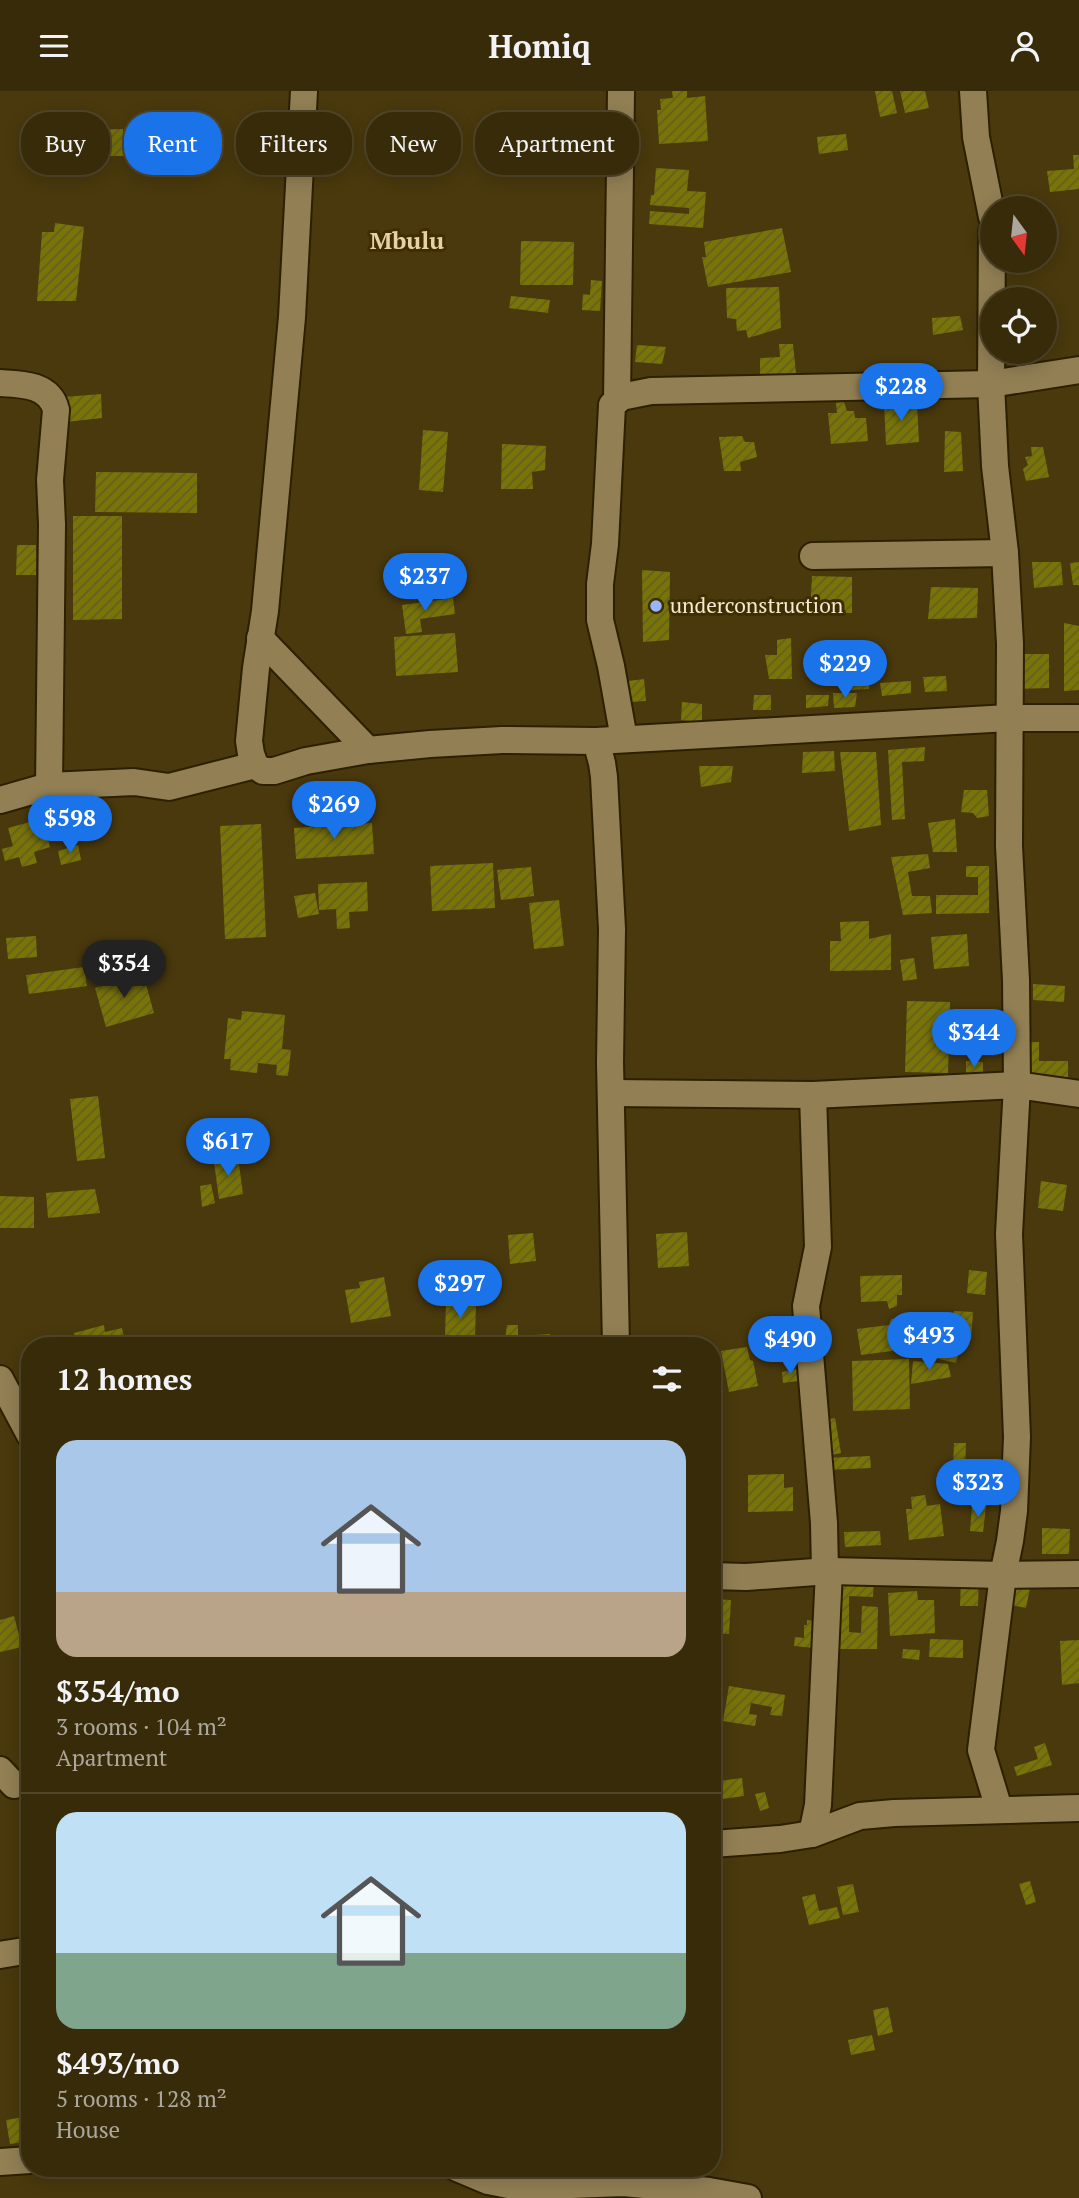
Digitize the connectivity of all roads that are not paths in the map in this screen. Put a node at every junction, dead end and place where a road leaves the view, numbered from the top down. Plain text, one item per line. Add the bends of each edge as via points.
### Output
1 (304, 91) edge
2 (621, 91) edge
3 (973, 91) edge
4 (988, 196) edge
5 (992, 273) edge
6 (1079, 370) edge
7 (0, 383) edge
8 (991, 384) junction
9 (617, 401) junction
10 (1005, 553) junction
11 (813, 556) dead end
12 (260, 638) junction
13 (1009, 718) junction
14 (1079, 718) edge
15 (624, 739) junction
16 (596, 741) junction
17 (368, 750) junction
18 (255, 765) junction
19 (49, 786) junction
20 (0, 800) edge
21 (1017, 1085) junction
22 (611, 1093) junction
23 (1079, 1094) edge
24 (813, 1095) junction
25 (616, 1337) edge
26 (0, 1379) edge
27 (21, 1418) edge
28 (827, 1571) junction
29 (1079, 1574) edge
30 (1003, 1575) junction
31 (721, 1576) edge
32 (1079, 1808) edge
33 (999, 1809) junction
34 (811, 1834) junction
35 (721, 1843) edge
36 (21, 1952) edge
37 (0, 1955) edge
38 (21, 2161) edge
39 (0, 2162) edge
40 (478, 2177) edge
41 (623, 2183) edge
42 (748, 2198) edge

1 - 12 street via 292,317
2 - 9 street
3 - 4 street
5 - 8 street
6 - 8 street
7 - 19 street via 42,390 56,409 50,480
8 - 9 street via 651,391
8 - 10 street
9 - 15 street via 612,405 600,620
10 - 11 street
10 - 13 street
12 - 17 street
12 - 18 street via 249,741
13 - 14 street
13 - 15 street
13 - 21 street
15 - 16 street
16 - 17 street via 502,740
16 - 22 street via 603,763 612,929
17 - 18 street via 274,771
18 - 19 street via 169,786 134,782
19 - 20 street
21 - 23 street
21 - 24 street
21 - 30 street via 1009,1234 1017,1437 1014,1511
22 - 24 street
22 - 25 street
24 - 28 street via 818,1247 806,1306
26 - 27 street
28 - 30 street
28 - 31 street
28 - 34 street via 818,1805
29 - 30 street
30 - 33 street via 981,1749
32 - 33 street
33 - 34 street via 860,1816
34 - 35 street
36 - 37 street
38 - 39 street
40 - 41 street via 519,2187
41 - 42 street

